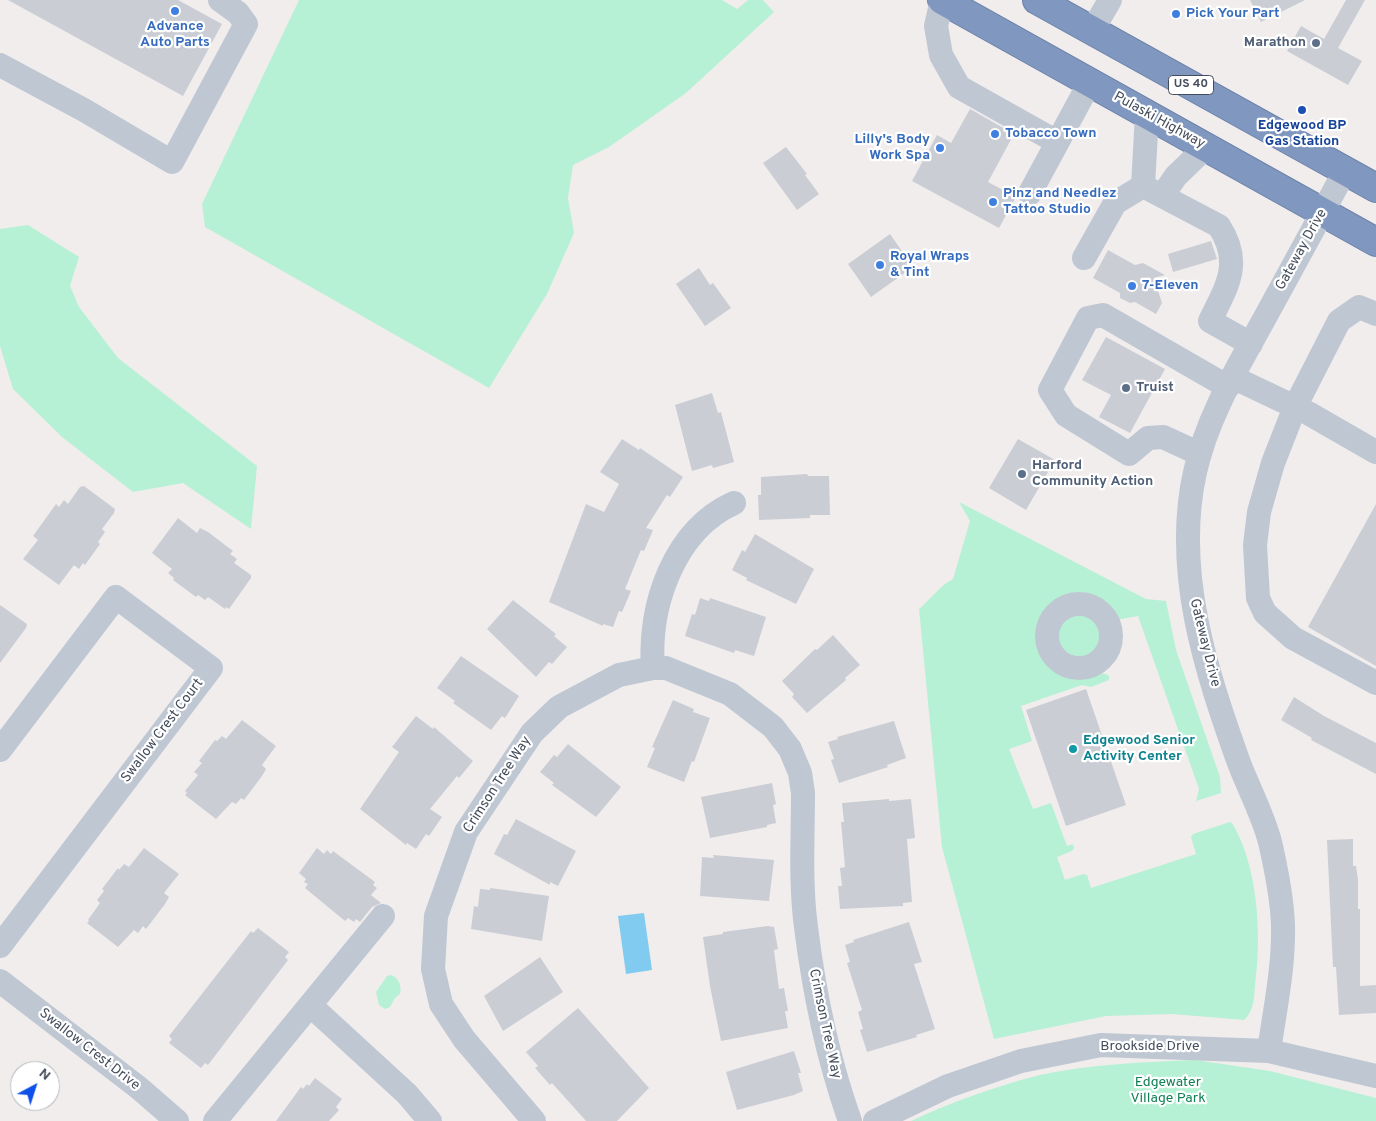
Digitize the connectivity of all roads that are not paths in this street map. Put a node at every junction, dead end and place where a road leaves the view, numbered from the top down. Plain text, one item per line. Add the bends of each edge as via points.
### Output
1 (220, 0) edge
2 (942, 0) edge
3 (1037, 0) edge
4 (1110, 0) edge
5 (1092, 30) junction
6 (0, 65) edge
7 (1090, 82) junction
8 (1146, 114) junction
9 (1057, 142) junction
10 (1206, 147) junction
11 (1345, 171) junction
12 (1374, 181) edge
13 (1152, 191) junction
14 (1030, 193) dead end
15 (1322, 212) junction
16 (1376, 242) edge
17 (1084, 258) dead end
18 (1376, 314) edge
19 (1250, 344) junction
20 (1230, 382) junction
21 (1295, 407) junction
22 (1376, 452) edge
23 (1200, 454) junction
24 (734, 503) dead end
25 (653, 668) junction
26 (1376, 683) edge
27 (0, 750) edge
28 (383, 916) dead end
29 (0, 946) edge
30 (0, 981) edge
31 (310, 1005) junction
32 (1269, 1050) junction
33 (1376, 1076) edge
34 (177, 1121) edge
35 (215, 1121) edge
36 (430, 1121) edge
37 (534, 1121) edge
38 (850, 1121) edge
39 (875, 1121) edge

1 - 6 street via 238,13 246,24 172,162
2 - 7 highway, Pulaski Highway
2 - 9 street via 936,26 941,55 959,87
3 - 5 highway, US 40
4 - 5 street
5 - 11 highway, US 40
7 - 8 highway, Pulaski Highway
7 - 9 street
8 - 10 highway, Pulaski Highway
8 - 13 street
9 - 14 street
10 - 13 street via 1176,176
10 - 15 highway, Pulaski Highway
11 - 12 highway, US 40
11 - 15 street, Gateway Drive
13 - 17 street via 1115,203
13 - 19 street via 1219,226 1226,236 1233,265 1231,276 1210,321
15 - 16 highway, Pulaski Highway
15 - 19 street, Gateway Drive
18 - 21 street via 1359,307 1339,321
19 - 20 street, Gateway Drive
20 - 21 street
20 - 23 street, Gateway Drive
20 - 23 street via 1103,315 1088,318 1050,390 1066,415 1129,454 1148,438 1163,437
21 - 22 street
21 - 26 street via 1273,463 1259,512 1255,546 1258,598 1265,613 1293,638
23 - 32 street, Gateway Drive via 1188,526 1193,610 1224,722 1269,840 1283,924
24 - 25 street via 717,511 700,526 671,565 653,630
25 - 37 street, Crimson Tree Way via 619,675 575,697 559,707 532,733 466,832 436,916 432,969 441,1004 464,1039
25 - 38 street, Crimson Tree Way via 666,668 730,694 773,727 790,749 797,765 803,793 805,926 836,1081
27 - 29 street, Swallow Crest Court via 116,597 211,668
28 - 31 street
30 - 34 street, Swallow Crest Drive
31 - 35 street
31 - 36 street via 407,1094
32 - 33 street, Brookside Drive
32 - 39 street, Brookside Drive via 1100,1045 1021,1061 948,1086

